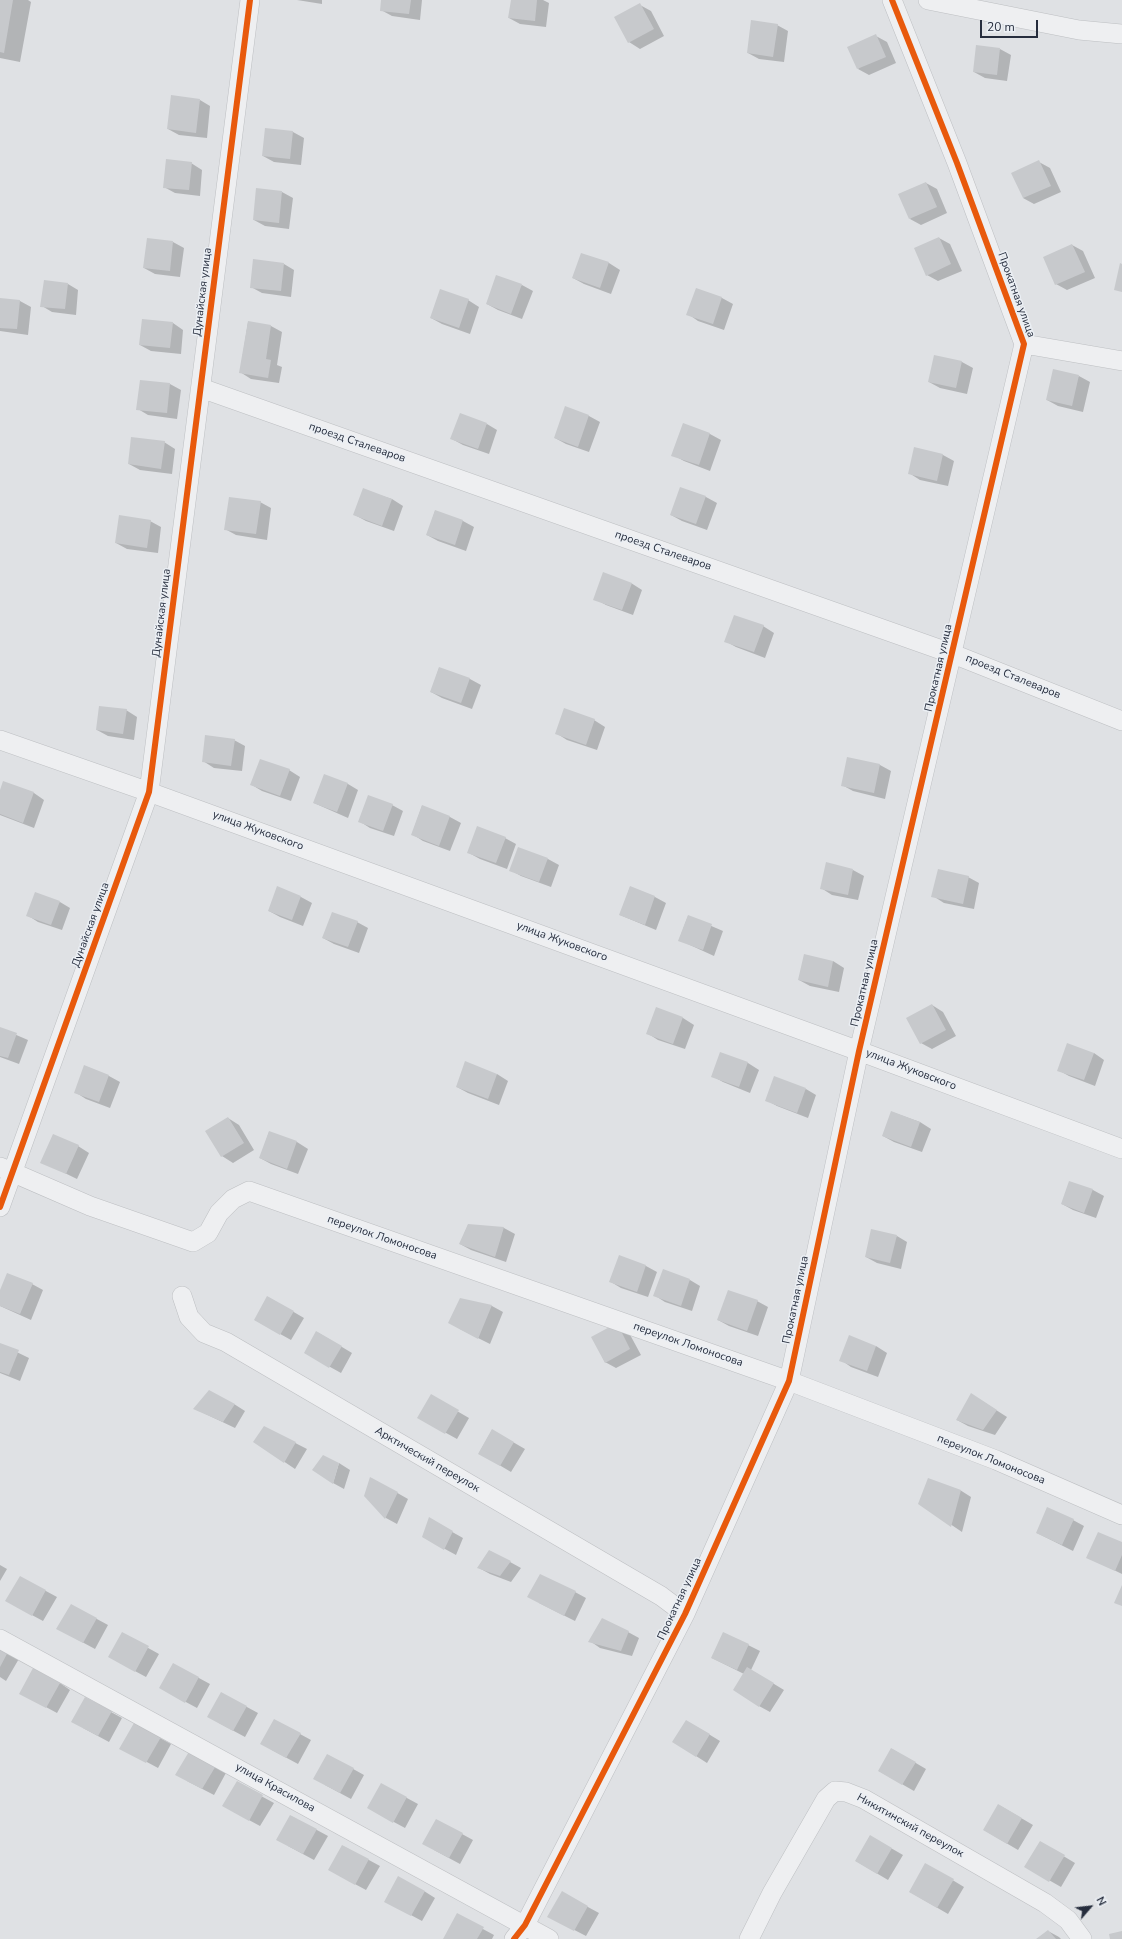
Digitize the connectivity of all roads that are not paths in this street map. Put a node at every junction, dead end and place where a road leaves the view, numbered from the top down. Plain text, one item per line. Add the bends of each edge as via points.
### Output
1 (250, 0) edge
2 (892, 0) edge
3 (928, 0) edge
4 (1122, 34) edge
5 (1024, 344) junction
6 (1122, 360) edge
7 (201, 388) junction
8 (953, 654) junction
9 (1122, 721) edge
10 (0, 740) edge
11 (149, 792) junction
12 (860, 1051) junction
13 (1122, 1149) edge
14 (7, 1170) edge
15 (0, 1207) edge
16 (182, 1296) dead end
17 (789, 1381) junction
18 (1122, 1515) edge
19 (685, 1614) junction
20 (0, 1639) edge
21 (519, 1932) edge
22 (549, 1939) edge
23 (749, 1939) edge
24 (1082, 1939) edge

1 - 7 street, Дунайская улица
2 - 5 street, Прокатная улица via 957,163
3 - 4 street via 1079,30
5 - 6 street
5 - 8 street, Прокатная улица
7 - 8 street, проезд Сталеваров
7 - 11 street, Дунайская улица
8 - 9 street, проезд Сталеваров
8 - 12 street, Прокатная улица
10 - 11 street, улица Жуковского
11 - 12 street, улица Жуковского
11 - 14 street, Дунайская улица
12 - 13 street, улица Жуковского
12 - 17 street, Прокатная улица
14 - 15 street, Дунайская улица
14 - 17 street, переулок Ломоносова via 90,1206 192,1242 208,1233 219,1213 233,1198 249,1191
16 - 19 street, Арктический переулок via 189,1317 204,1332 226,1342 655,1592
17 - 18 street, переулок Ломоносова via 996,1460
17 - 19 street, Прокатная улица
19 - 21 street, Прокатная улица
20 - 21 street, улица Красилова
21 - 22 street, улица Красилова
23 - 24 street, Никитинский переулок via 772,1892 826,1799 835,1791 864,1799 1045,1902 1068,1920

